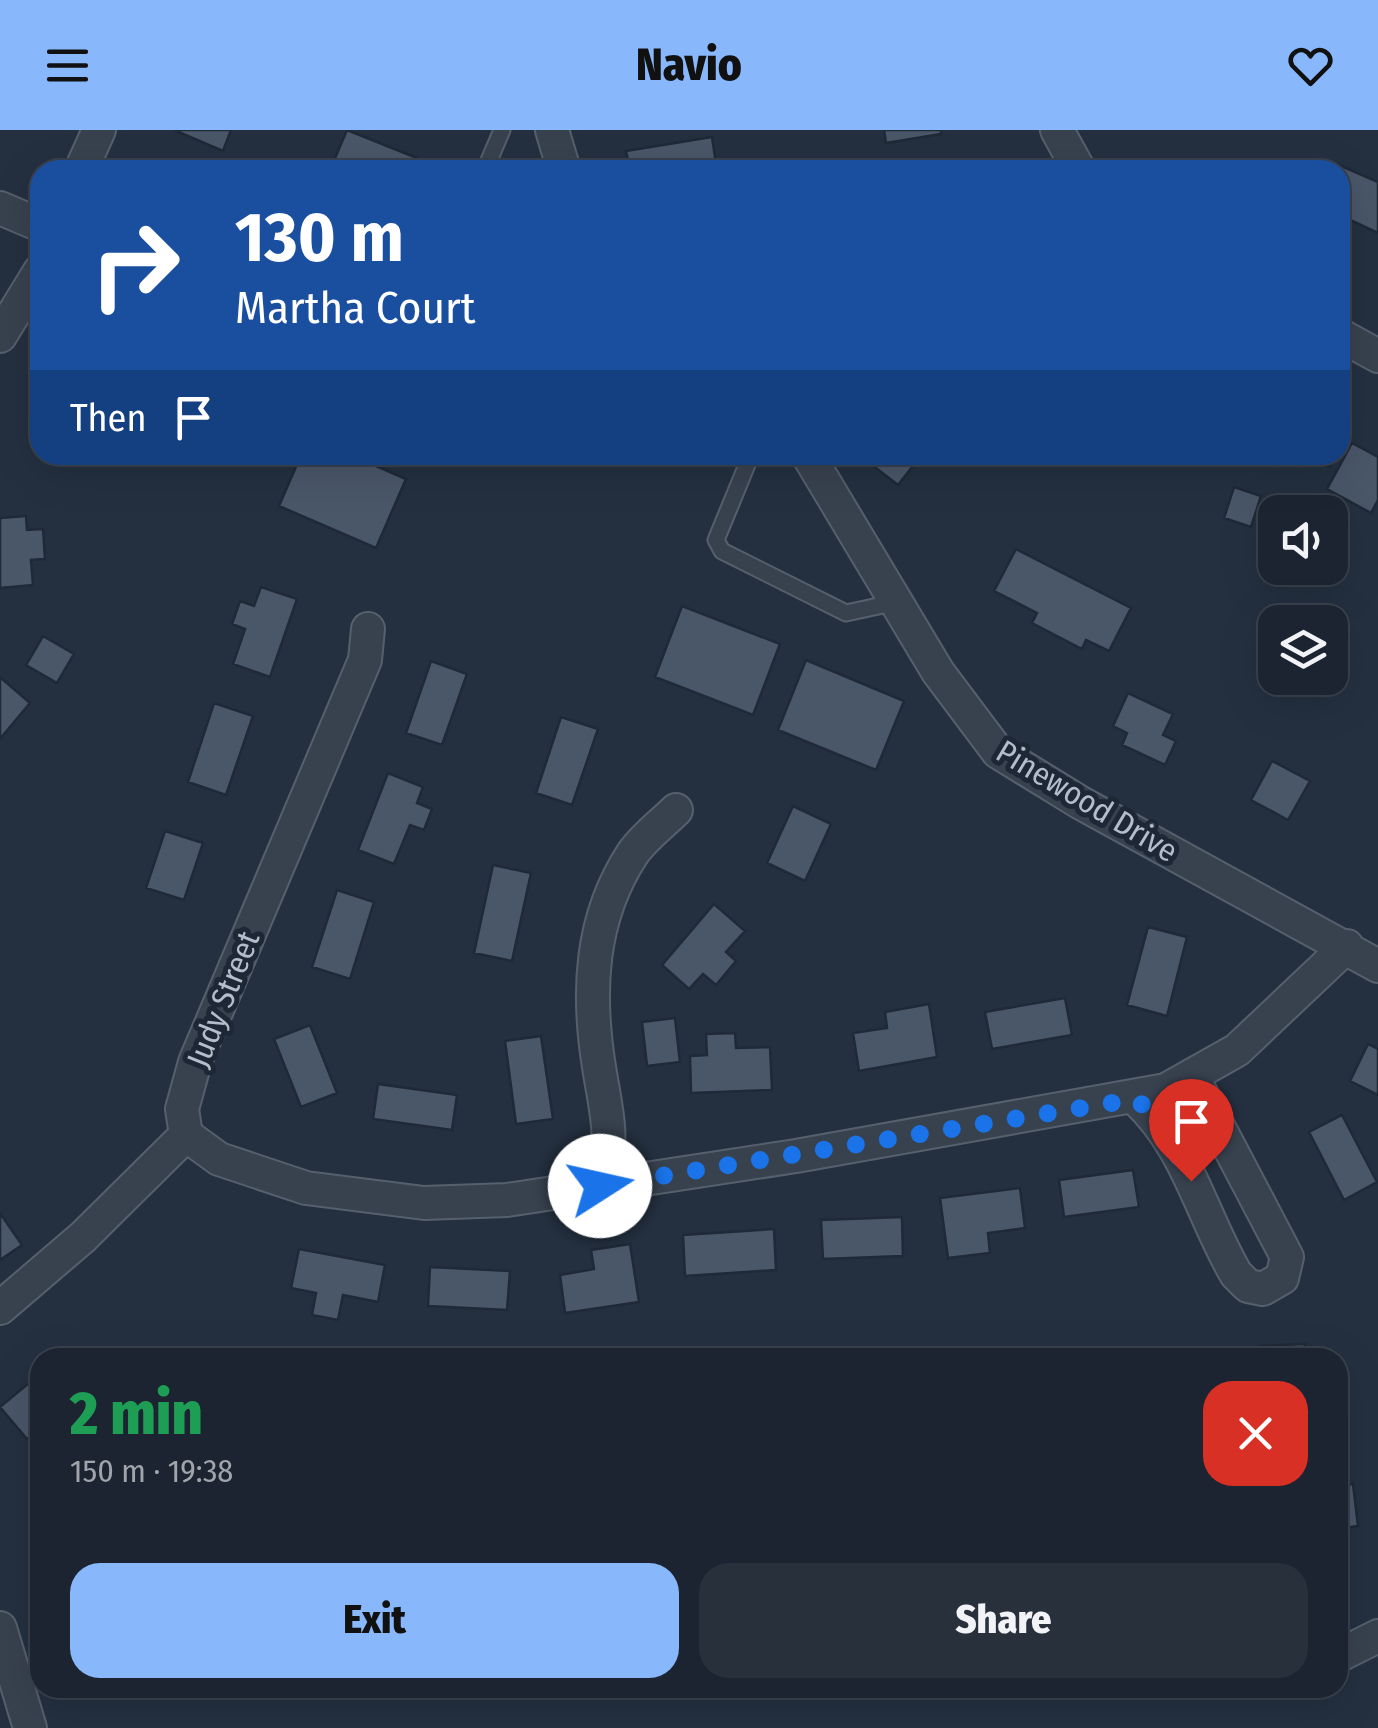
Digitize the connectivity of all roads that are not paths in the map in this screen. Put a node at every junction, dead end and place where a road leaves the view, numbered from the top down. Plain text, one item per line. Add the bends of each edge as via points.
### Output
1 (99, 130) edge
2 (502, 130) edge
3 (552, 130) edge
4 (1057, 130) edge
5 (86, 160) edge
6 (489, 160) edge
7 (561, 160) edge
8 (1074, 160) edge
9 (0, 208) edge
10 (30, 221) edge
11 (30, 294) edge
12 (0, 336) edge
13 (1350, 341) edge
14 (1378, 356) edge
15 (747, 465) edge
16 (814, 465) edge
17 (897, 602) junction
18 (368, 629) dead end
19 (676, 810) dead end
20 (1347, 946) junction
21 (1378, 966) edge
22 (1193, 1078) junction
23 (1136, 1099) junction
24 (186, 1135) junction
25 (600, 1186) junction
26 (0, 1308) edge
27 (0, 1628) edge
28 (1378, 1636) edge
29 (1348, 1651) edge
30 (30, 1728) edge

1 - 5 street
2 - 6 lane
3 - 7 street
4 - 8 street
9 - 10 street
11 - 12 street
13 - 14 street
15 - 17 lane via 716,540 722,551 846,613
16 - 17 street, Pinewood Drive
17 - 20 street, Pinewood Drive via 938,672 998,752
18 - 24 street, Judy Street via 364,660 195,1062 182,1109
19 - 25 street via 634,852 604,911 592,1014 612,1145
20 - 21 street, Pinewood Drive
20 - 22 street via 1237,1050
22 - 23 street
22 - 23 street via 1287,1257 1282,1278 1263,1289 1236,1274 1177,1150
23 - 25 street
24 - 25 street via 219,1159 341,1196 465,1203
24 - 26 street
27 - 30 street
28 - 29 street

